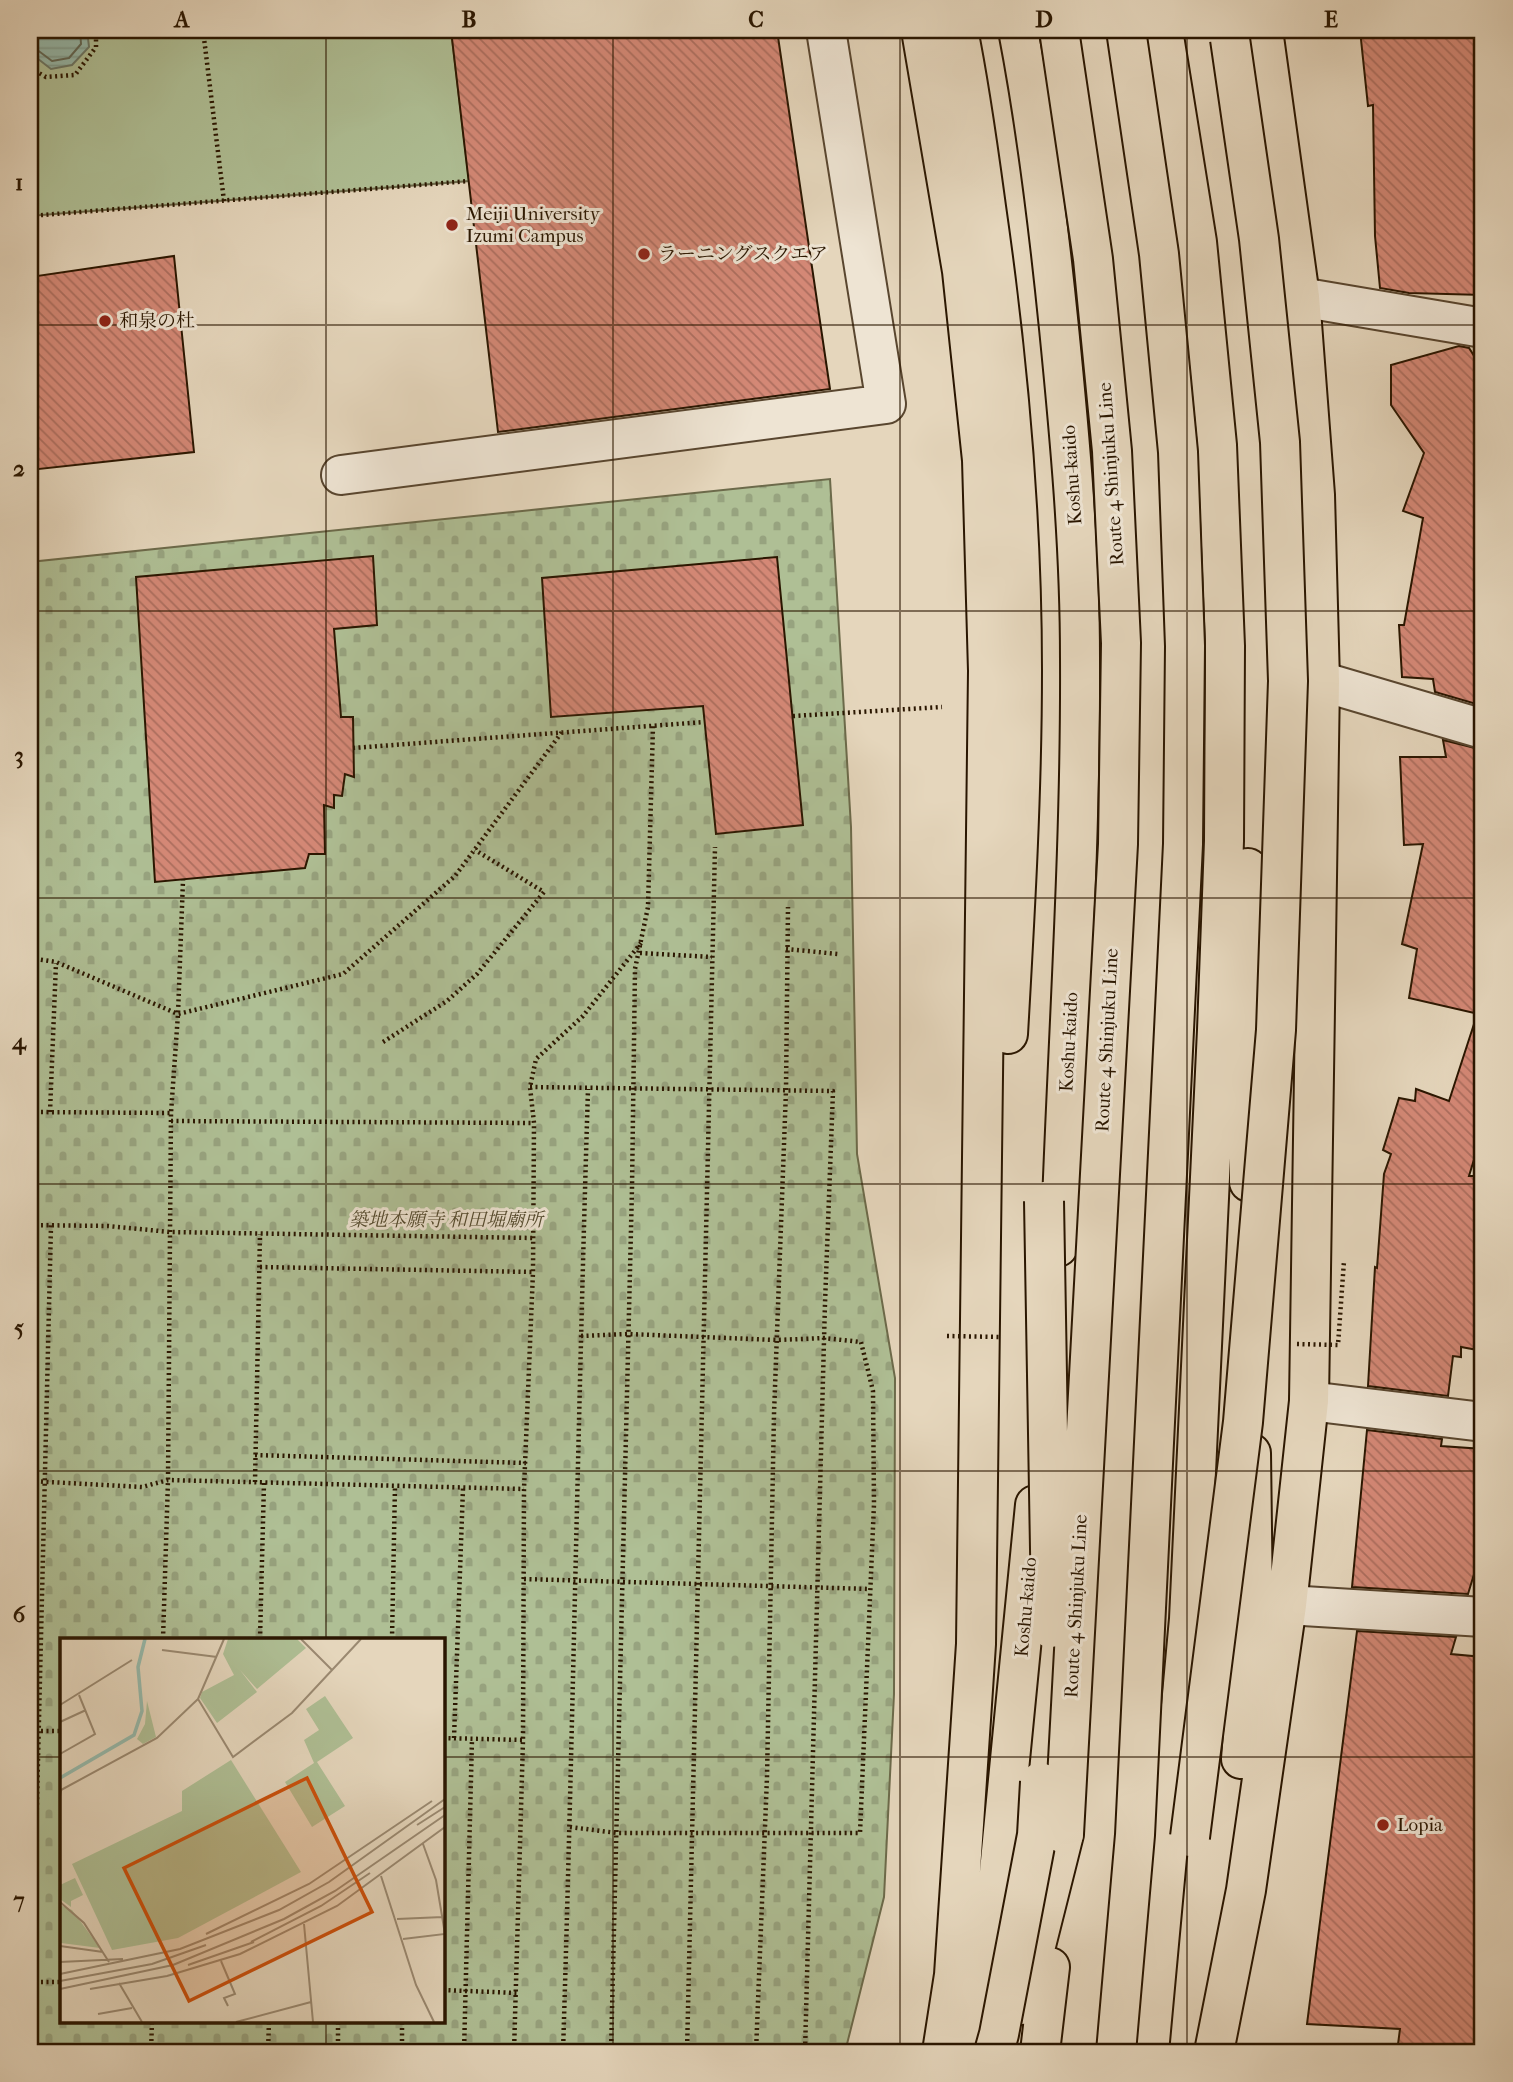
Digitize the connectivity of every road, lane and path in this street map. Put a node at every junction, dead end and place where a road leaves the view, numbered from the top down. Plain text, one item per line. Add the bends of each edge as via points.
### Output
1 (203, 30) edge
2 (826, 30) edge
3 (921, 30) edge
4 (958, 30) edge
5 (969, 30) edge
6 (995, 30) edge
7 (1018, 30) edge
8 (1059, 30) edge
9 (1126, 30) edge
10 (1163, 30) edge
11 (1186, 30) edge
12 (96, 32) edge
13 (1241, 33) edge
14 (31, 70) edge
15 (968, 81) junction
16 (469, 181) dead end
17 (225, 201) junction
18 (30, 216) edge
19 (1300, 297) junction
20 (1483, 328) edge
21 (341, 475) dead end
22 (1320, 681) junction
23 (945, 707) dead end
24 (793, 716) dead end
25 (704, 722) dead end
26 (653, 726) junction
27 (1483, 729) edge
28 (562, 732) junction
29 (354, 748) dead end
30 (715, 847) dead end
31 (475, 850) junction
32 (183, 880) dead end
33 (788, 907) dead end
34 (642, 942) junction
35 (786, 949) junction
36 (639, 953) junction
37 (838, 954) dead end
38 (712, 957) junction
39 (30, 958) edge
40 (56, 962) junction
41 (178, 1014) junction
42 (383, 1042) dead end
43 (530, 1087) junction
44 (588, 1089) junction
45 (634, 1090) junction
46 (709, 1090) junction
47 (786, 1090) junction
48 (30, 1112) edge
49 (50, 1112) junction
50 (171, 1113) junction
51 (171, 1121) junction
52 (534, 1123) junction
53 (30, 1225) edge
54 (51, 1225) junction
55 (170, 1232) junction
56 (260, 1234) junction
57 (533, 1238) junction
58 (260, 1267) junction
59 (533, 1272) junction
60 (628, 1334) junction
61 (580, 1336) junction
62 (703, 1337) junction
63 (824, 1338) junction
64 (777, 1340) junction
65 (1309, 1401) junction
66 (1483, 1422) edge
67 (256, 1455) junction
68 (526, 1463) junction
69 (30, 1480) edge
70 (168, 1480) junction
71 (45, 1481) junction
72 (255, 1482) junction
73 (264, 1483) junction
74 (394, 1486) junction
75 (463, 1488) junction
76 (524, 1489) junction
77 (524, 1579) junction
78 (576, 1580) junction
79 (623, 1582) junction
80 (697, 1584) junction
81 (771, 1586) junction
82 (818, 1587) junction
83 (870, 1589) junction
84 (1287, 1605) junction
85 (1483, 1618) edge
86 (163, 1638) edge
87 (260, 1638) edge
88 (392, 1638) edge
89 (976, 1644) junction
90 (30, 1731) edge
91 (38, 1731) junction
92 (60, 1731) edge
93 (444, 1738) edge
94 (454, 1738) junction
95 (472, 1739) junction
96 (523, 1740) junction
97 (570, 1827) junction
98 (691, 1832) junction
99 (617, 1833) junction
100 (765, 1833) junction
101 (812, 1833) junction
102 (1064, 1834) junction
103 (32, 1982) edge
104 (60, 1982) edge
105 (444, 1990) edge
106 (466, 1991) junction
107 (516, 1993) junction
108 (152, 2022) edge
109 (269, 2022) edge
110 (338, 2022) edge
111 (402, 2022) edge
112 (35, 2052) edge
113 (151, 2052) edge
114 (268, 2052) edge
115 (338, 2052) edge
116 (402, 2052) edge
117 (464, 2052) edge
118 (514, 2052) edge
119 (563, 2052) edge
120 (611, 2052) edge
121 (687, 2052) edge
122 (756, 2052) edge
123 (805, 2052) edge
124 (942, 2052) edge
125 (972, 2052) edge
126 (994, 2052) edge
127 (1008, 2052) edge
128 (1040, 2052) edge
129 (1116, 2052) edge
130 (1149, 2052) edge
131 (1165, 2052) edge
132 (1208, 2052) edge
133 (1214, 2052) edge

1 - 12 path
1 - 17 path
2 - 21 street via 886,404
3 - 89 highway via 962,271 982,460 988,671
4 - 15 highway
5 - 15 highway
6 - 126 highway, bridge via 1034,264 1053,457 1058,667 1044,1201 1051,1607 1037,1835
7 - 125 highway, Koshu-kaido via 1052,265 1073,462 1080,657 1077,847 1062,1202 1028,1594 993,1933
8 - 102 highway, Route 4 Shinjuku Line, bridge via 1094,273 1112,451 1121,643 1118,844
9 - 129 highway, bridge via 1159,254 1177,439 1185,646 1182,858 1136,1822
10 - 130 highway via 1197,242 1217,445 1225,646 1224,841 1189,1619
11 - 132 highway via 1220,244 1239,444 1250,668 1247,1016 1252,1606 1241,1770
12 - 14 path via 96,47 75,75 46,77
13 - 19 highway
13 - 131 highway, bridge via 1280,442 1288,681 1276,1030 1245,1408
15 - 89 highway via 1015,460 1022,669 1018,849
16 - 17 path
17 - 18 path
19 - 20 street
19 - 22 highway via 1315,495
22 - 27 street
22 - 65 highway
23 - 24 path
25 - 26 path
26 - 28 path
26 - 34 path via 648,907
28 - 29 path
28 - 31 path
30 - 38 path
31 - 41 path via 455,877 343,974
31 - 42 path via 544,892 477,974 447,1001
32 - 41 path
33 - 35 path
34 - 36 path
34 - 43 path via 583,1016 536,1059
35 - 37 path
35 - 47 path
36 - 38 path
36 - 45 path
38 - 46 path
39 - 40 path
40 - 41 path
40 - 49 path
41 - 50 path
43 - 44 path
43 - 52 path
44 - 45 path
44 - 61 path
45 - 46 path
45 - 60 path
46 - 47 path
46 - 62 path
47 - 63 path via 833,1091
47 - 64 path
48 - 49 path
49 - 50 path
50 - 51 path
51 - 52 path
51 - 55 path
52 - 57 path
53 - 54 path
54 - 55 path
54 - 71 path
55 - 56 path
55 - 70 path
56 - 57 path
56 - 58 path
57 - 59 path
58 - 59 path
58 - 67 path
59 - 68 path
60 - 61 path
60 - 62 path
60 - 79 path
61 - 78 path
62 - 64 path
62 - 80 path
63 - 64 path
63 - 82 path
63 - 83 path via 861,1342 873,1391
64 - 81 path
65 - 66 street
65 - 84 highway
67 - 68 path
67 - 72 path
68 - 76 path
69 - 71 path
70 - 71 path via 142,1487
70 - 72 path
70 - 86 path
71 - 91 path
72 - 73 path
73 - 74 path
73 - 87 path
74 - 75 path
74 - 88 path
75 - 76 path
75 - 94 path
76 - 77 path
77 - 78 path
77 - 96 path
78 - 79 path
78 - 97 path
79 - 80 path
79 - 99 path
80 - 81 path
80 - 98 path
81 - 82 path
81 - 100 path
82 - 83 path
82 - 101 path
83 - 101 path via 860,1833
84 - 85 street
84 - 133 highway via 1246,1890
89 - 124 highway via 954,1975
90 - 91 path
91 - 92 path
91 - 103 path
93 - 94 path
94 - 95 path
95 - 96 path
95 - 106 path
96 - 107 path
97 - 99 path
97 - 119 path
98 - 99 path
98 - 100 path
98 - 121 path
99 - 120 path
100 - 101 path
100 - 122 path
101 - 123 path
102 - 127 highway
102 - 128 highway, Route 4 Shinjuku Line
103 - 104 path
103 - 112 path
105 - 106 path
106 - 107 path
106 - 117 path
107 - 118 path
108 - 113 path
109 - 114 path
110 - 115 path
111 - 116 path

